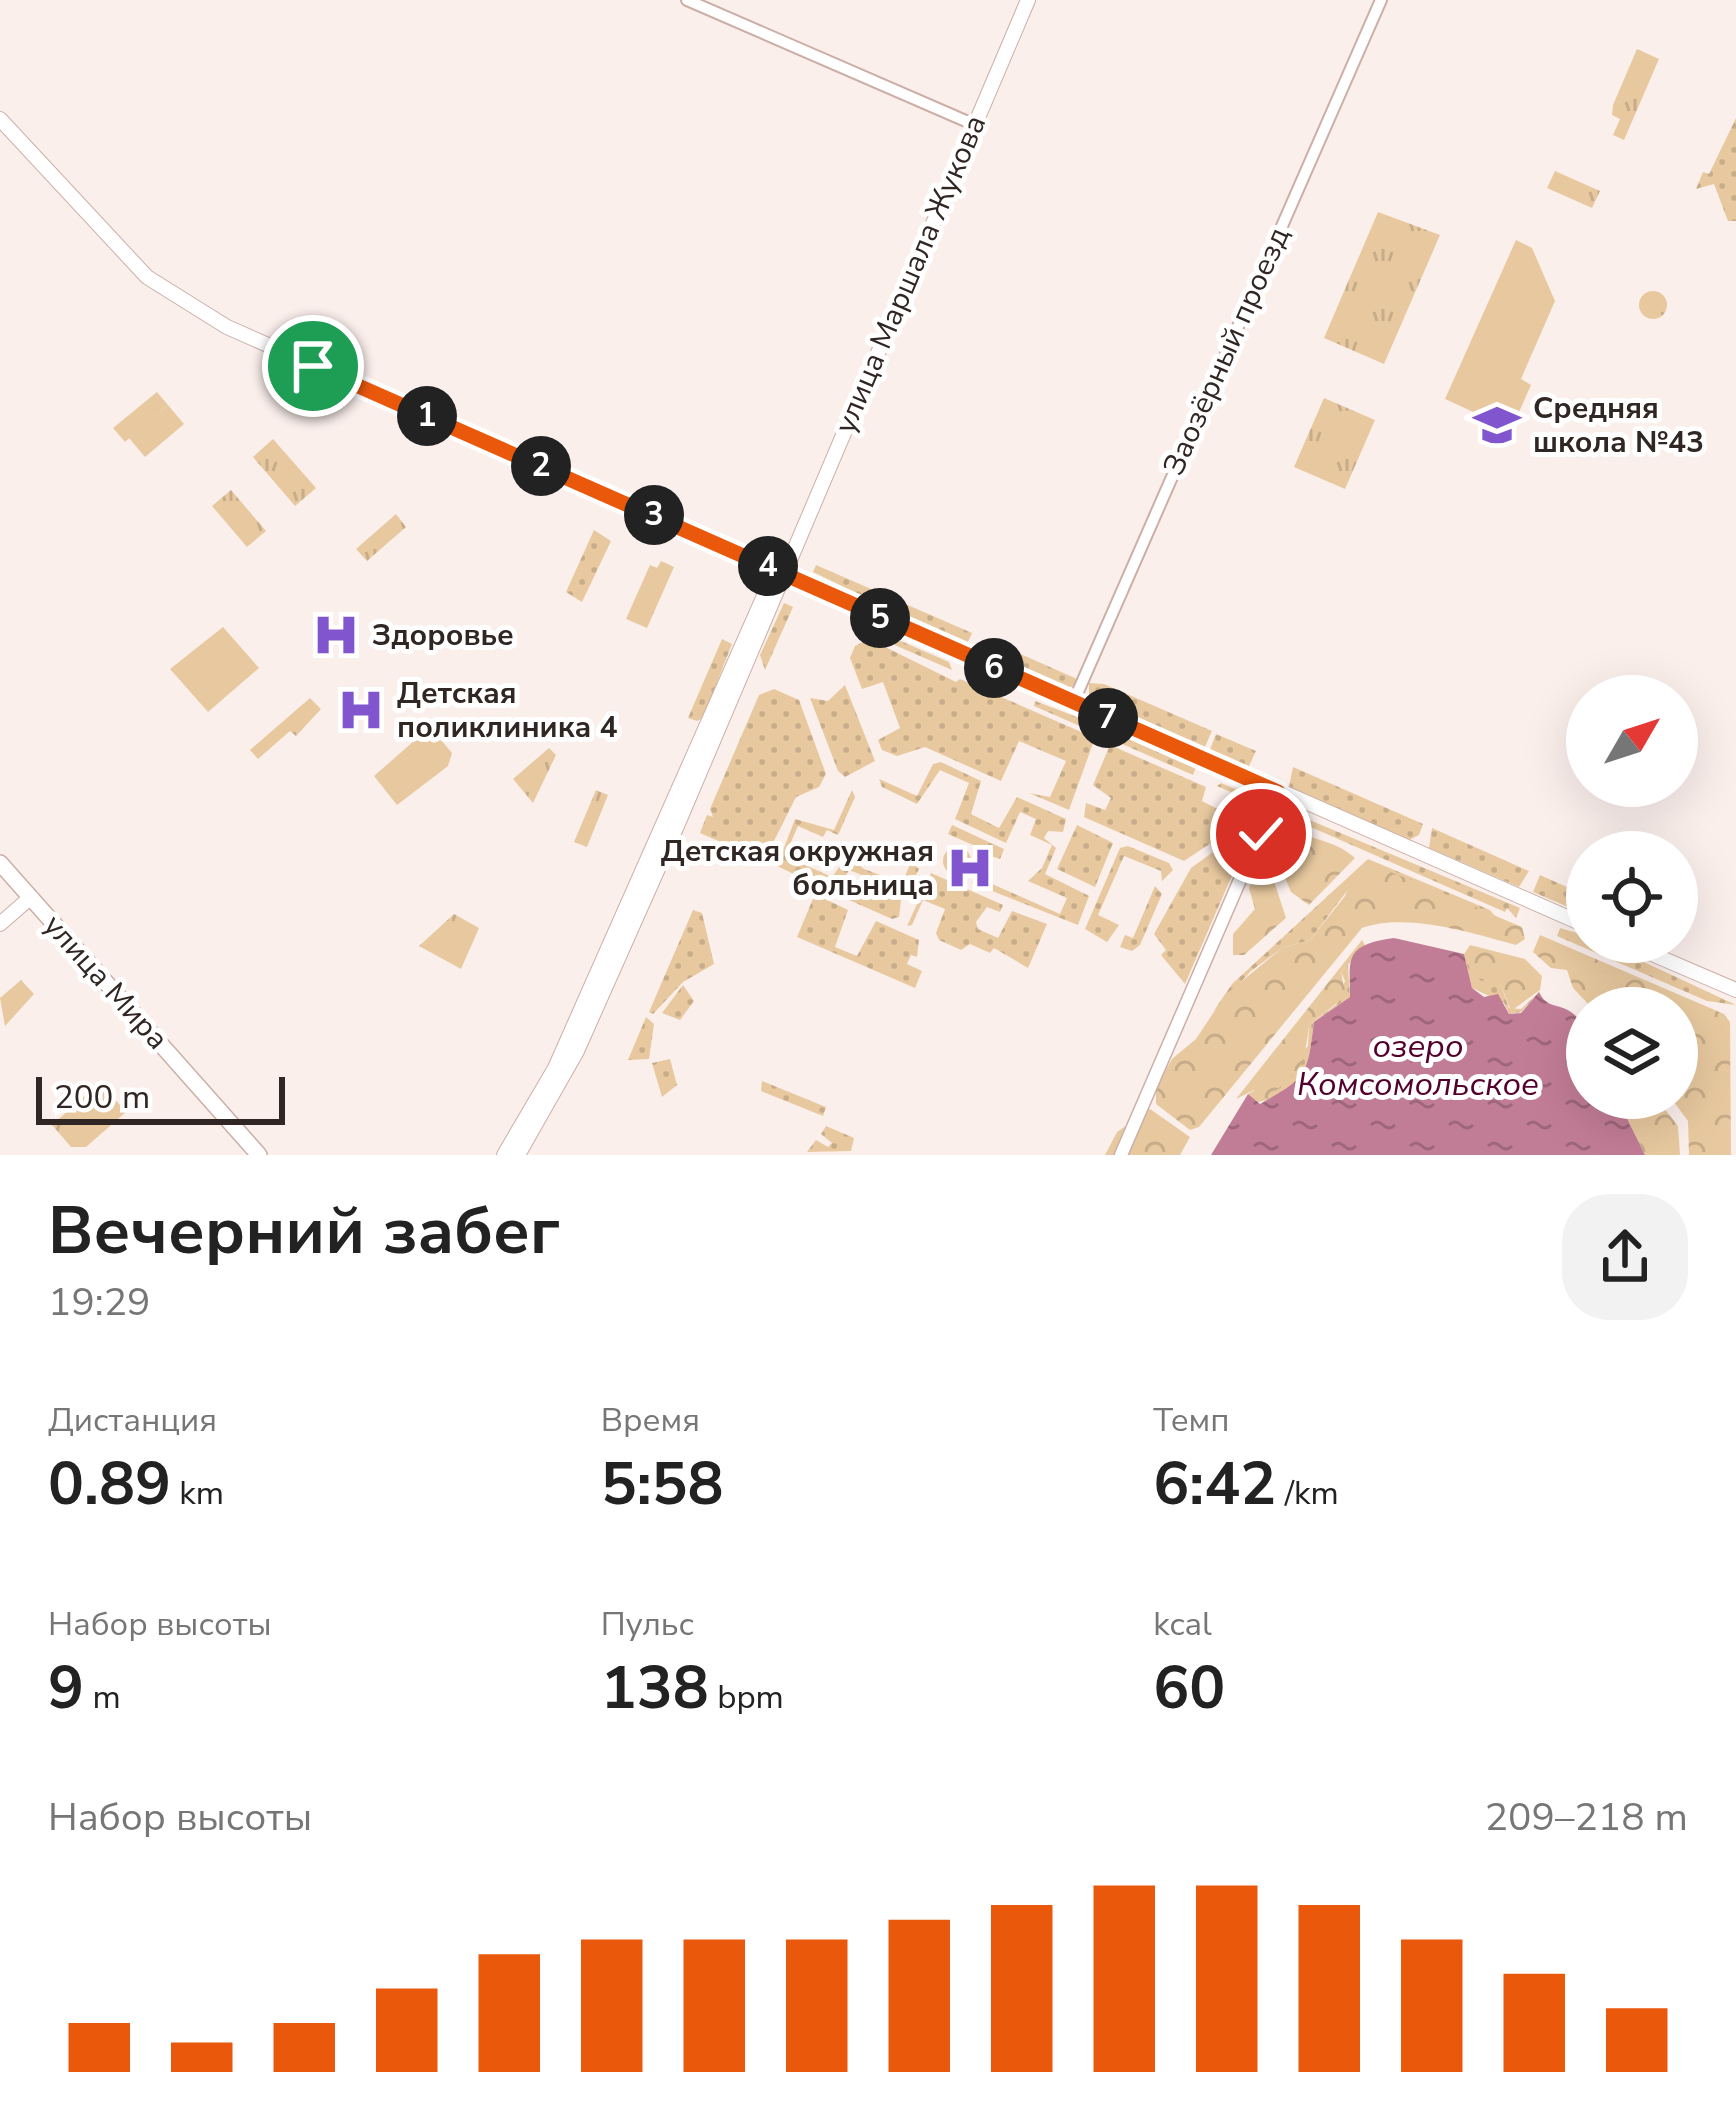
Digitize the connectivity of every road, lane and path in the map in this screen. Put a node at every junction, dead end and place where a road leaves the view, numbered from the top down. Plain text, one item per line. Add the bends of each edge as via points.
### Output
1 (686, 0) edge
2 (1028, 0) edge
3 (1381, 0) edge
4 (0, 119) edge
5 (975, 125) junction
6 (780, 571) junction
7 (750, 639) junction
8 (1073, 703) junction
9 (1278, 792) junction
10 (2, 869) edge
11 (31, 897) junction
12 (1566, 917) edge
13 (0, 924) edge
14 (1673, 963) edge
15 (1736, 990) edge
16 (259, 1155) edge
17 (503, 1155) edge
18 (518, 1155) edge
19 (1121, 1155) edge

1 - 5 street
2 - 5 main road, улица Маршала Жукова
3 - 8 street, Заозёрный проезд
4 - 6 main road via 128,260 182,302
5 - 6 main road, улица Маршала Жукова
6 - 7 main road, улица Маршала Жукова
6 - 8 main road
7 - 17 main road, улица Маршала Жукова via 555,1068
7 - 18 main road, улица Маршала Жукова via 577,1051
8 - 9 main road
9 - 12 main road
9 - 19 street
10 - 11 main road, улица Мира
11 - 13 main road
11 - 16 main road, улица Мира
14 - 15 main road

